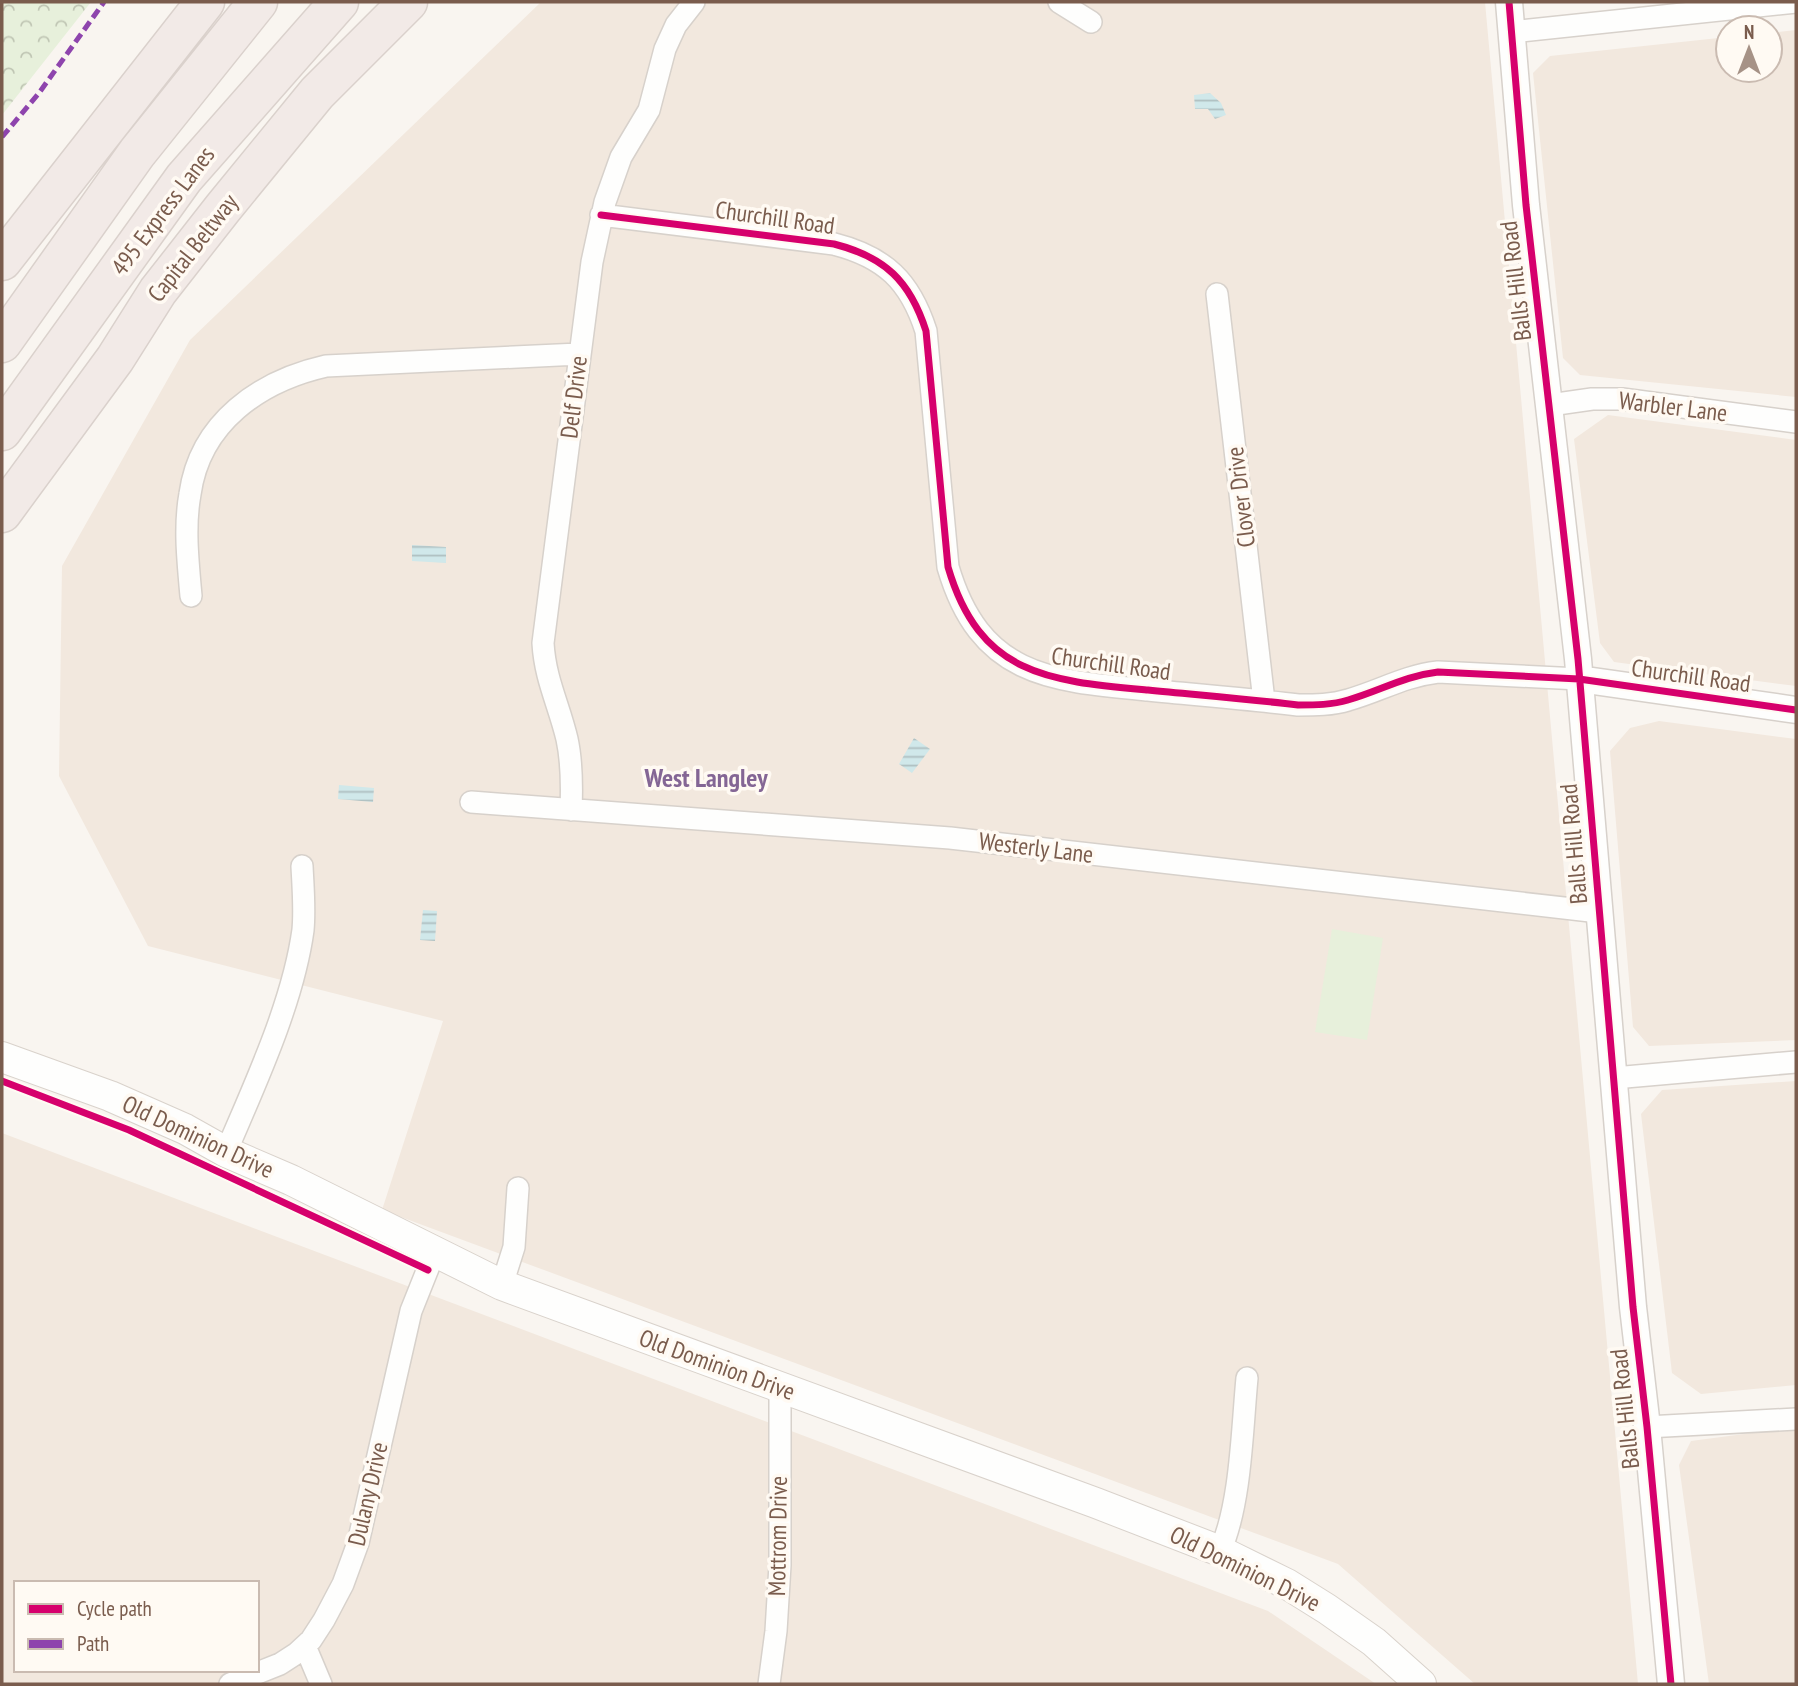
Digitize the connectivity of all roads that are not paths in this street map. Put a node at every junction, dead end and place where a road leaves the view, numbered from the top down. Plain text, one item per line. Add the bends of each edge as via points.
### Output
1 (205, 2) edge
2 (258, 2) edge
3 (339, 2) edge
4 (408, 2) edge
5 (694, 2) edge
6 (1059, 2) edge
7 (1509, 2) edge
8 (1796, 2) edge
9 (1091, 22) dead end
10 (1511, 32) junction
11 (601, 215) junction
12 (2, 261) edge
13 (1217, 294) dead end
14 (2, 343) edge
15 (579, 354) junction
16 (1550, 405) junction
17 (1796, 422) edge
18 (2, 431) edge
19 (2, 513) edge
20 (191, 596) dead end
21 (1579, 679) junction
22 (1264, 701) junction
23 (1796, 710) edge
24 (471, 802) dead end
25 (571, 810) junction
26 (302, 866) dead end
27 (1599, 912) junction
28 (2, 1057) edge
29 (1796, 1062) edge
30 (1614, 1078) junction
31 (226, 1152) junction
32 (518, 1188) dead end
33 (435, 1251) junction
34 (502, 1285) junction
35 (1247, 1378) dead end
36 (780, 1388) junction
37 (1796, 1419) edge
38 (1647, 1427) junction
39 (1220, 1551) junction
40 (305, 1646) junction
41 (230, 1684) edge
42 (321, 1684) edge
43 (769, 1684) edge
44 (1421, 1684) edge
45 (1671, 1684) edge

1 - 12 highway
2 - 14 highway via 137,153
3 - 18 highway, 495 Express Lanes via 184,178
4 - 19 highway, Capital Beltway via 317,93 223,208 158,291 115,359
5 - 11 street, Delf Drive via 665,48 649,110 621,157
6 - 9 street
7 - 10 street, Balls Hill Road
8 - 10 street
10 - 16 street, Balls Hill Road
11 - 15 street, Delf Drive
11 - 22 street, Churchill Road via 834,244 856,250 893,272 908,289 926,331 948,567 956,595 984,639 1030,671 1056,680
13 - 22 street, Clover Drive
15 - 20 street via 326,366 272,384 227,418 198,463 187,520
15 - 25 street, Delf Drive via 543,643 544,666 567,737
16 - 17 street, Warbler Lane via 1622,399
16 - 21 street, Balls Hill Road
21 - 22 street, Churchill Road via 1438,672 1415,674 1324,705
21 - 23 street, Churchill Road
21 - 27 street, Balls Hill Road
24 - 25 street, Westerly Lane
25 - 27 street, Westerly Lane via 950,838
26 - 31 street via 303,927 297,965 261,1072
27 - 30 street, Balls Hill Road
28 - 31 main road, Old Dominion Drive via 118,1100
29 - 30 street
30 - 38 street, Balls Hill Road
31 - 33 main road, Old Dominion Drive
32 - 34 street via 514,1247
33 - 34 main road, Old Dominion Drive
33 - 40 street, Dulany Drive via 411,1311 358,1543 343,1584
34 - 36 main road, Old Dominion Drive
35 - 39 street via 1235,1493
36 - 39 main road, Old Dominion Drive
36 - 43 street, Mottrom Drive via 780,1565
37 - 38 street
38 - 45 street, Balls Hill Road
39 - 44 main road, Old Dominion Drive via 1327,1608
40 - 41 street, Dulany Drive via 280,1664
40 - 42 street

